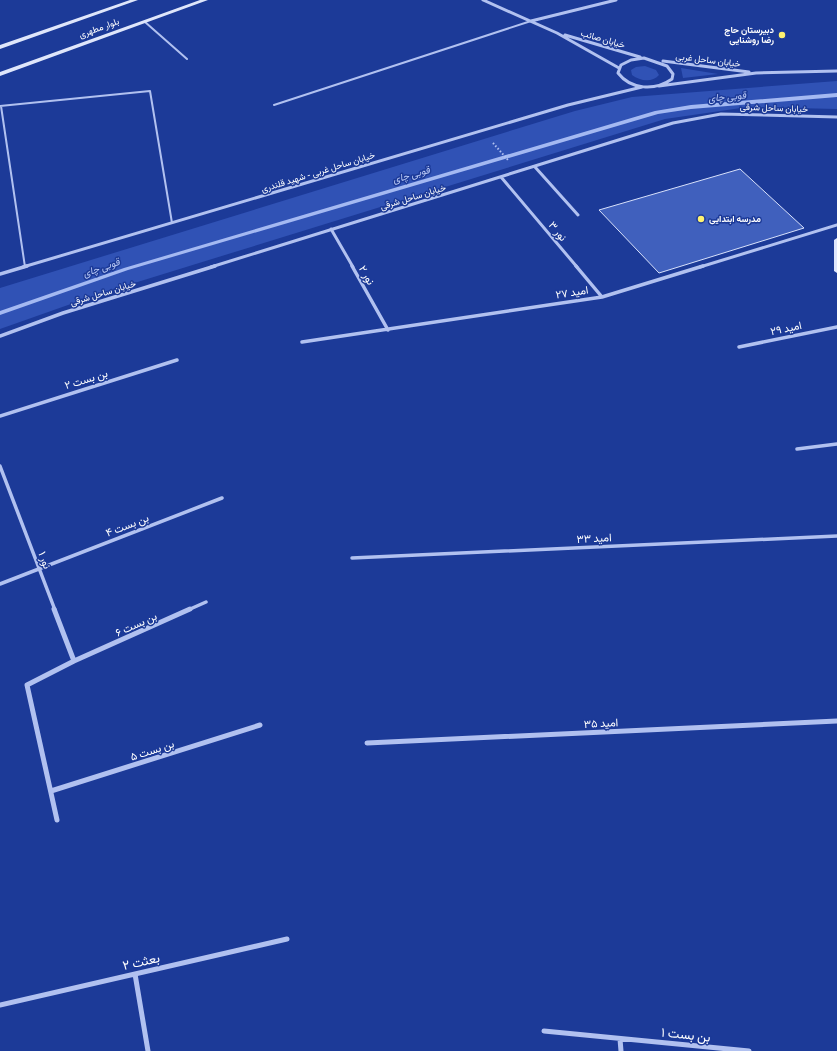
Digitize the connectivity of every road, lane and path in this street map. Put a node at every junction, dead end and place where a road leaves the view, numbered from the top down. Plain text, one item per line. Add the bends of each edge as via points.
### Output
1 (135, 0) edge
2 (205, 0) edge
3 (483, 0) edge
4 (602, 0) edge
5 (616, 0) edge
6 (607, 2) junction
7 (531, 21) junction
8 (145, 22) junction
9 (557, 33) junction
10 (0, 47) edge
11 (644, 58) junction
12 (187, 59) dead end
13 (658, 61) junction
14 (619, 68) junction
15 (837, 71) edge
16 (756, 73) junction
17 (0, 74) edge
18 (659, 86) junction
19 (642, 87) junction
20 (274, 105) dead end
21 (0, 106) edge
22 (837, 117) edge
23 (481, 131) junction
24 (536, 167) junction
25 (520, 172) junction
26 (501, 177) junction
27 (578, 215) dead end
28 (172, 223) junction
29 (837, 226) edge
30 (331, 229) junction
31 (837, 240) edge
32 (24, 267) junction
33 (837, 272) edge
34 (0, 274) edge
35 (602, 297) junction
36 (837, 327) edge
37 (388, 330) junction
38 (0, 336) edge
39 (302, 342) dead end
40 (739, 347) dead end
41 (178, 360) dead end
42 (0, 416) edge
43 (837, 444) edge
44 (797, 449) dead end
45 (0, 466) edge
46 (222, 498) dead end
47 (837, 536) edge
48 (352, 558) dead end
49 (39, 569) junction
50 (0, 584) edge
51 (206, 602) dead end
52 (74, 661) junction
53 (837, 721) edge
54 (260, 725) dead end
55 (367, 743) dead end
56 (50, 791) junction
57 (57, 820) dead end
58 (287, 939) dead end
59 (135, 974) junction
60 (0, 1005) edge
61 (544, 1032) dead end
62 (620, 1039) junction
63 (148, 1051) edge
64 (621, 1051) edge
65 (749, 1051) edge

1 - 10 main road, بلوار مطهری
2 - 8 main road, بلوار مطهری
3 - 7 street, خیابان صائب
4 - 6 lane
5 - 6 street
6 - 7 street
7 - 9 street, خیابان صائب
7 - 20 lane
8 - 12 lane
8 - 17 main road, بلوار مطهری
9 - 11 street, خیابان صائب
9 - 14 street, خیابان صائب
11 - 13 street, خیابان صائب
11 - 14 street via 625,62
13 - 16 street, خیابان ساحل غربی
13 - 18 street via 669,67 672,72 666,83
14 - 19 street via 618,73 626,82
15 - 16 street, خیابان ساحل غربی
16 - 18 street, خیابان ساحل غربی
18 - 19 street, خیابان ساحل غربی
19 - 23 street, خیابان ساحل غربی - شهید قلندری via 568,105
21 - 28 lane via 150,91
21 - 32 lane
22 - 24 street, خیابان ساحل شرقی via 721,114 673,123
23 - 25 path
23 - 28 street, خیابان ساحل غربی - شهید قلندری
24 - 25 street, خیابان ساحل شرقی
24 - 27 street
25 - 26 street, خیابان ساحل شرقی
26 - 30 street, خیابان ساحل شرقی
26 - 35 street, نور ۳
28 - 32 street, خیابان ساحل غربی - شهید قلندری
29 - 35 street, امید ۲۷
30 - 37 street, نور ۲
30 - 38 street, خیابان ساحل شرقی via 63,313
31 - 33 main road
32 - 34 street, خیابان ساحل غربی - شهید قلندری
35 - 37 street, امید ۲۷
36 - 40 street, امید ۲۹
37 - 39 street, امید ۲۷
41 - 42 street, بن بست ۲
43 - 44 street
45 - 49 street, نور ۱
46 - 49 street, بن بست ۴
47 - 48 street, امید ۳۳
49 - 50 street, بن بست ۴
49 - 52 street, نور ۱
51 - 52 street, بن بست ۶
52 - 56 street via 27,685
53 - 55 street, امید ۳۵
54 - 56 street, بن بست ۵
56 - 57 street
58 - 59 street, بعثت ۲
59 - 60 street, بعثت ۲
59 - 63 street
61 - 62 street, بن بست ۱
62 - 64 street
62 - 65 street, بن بست ۱

